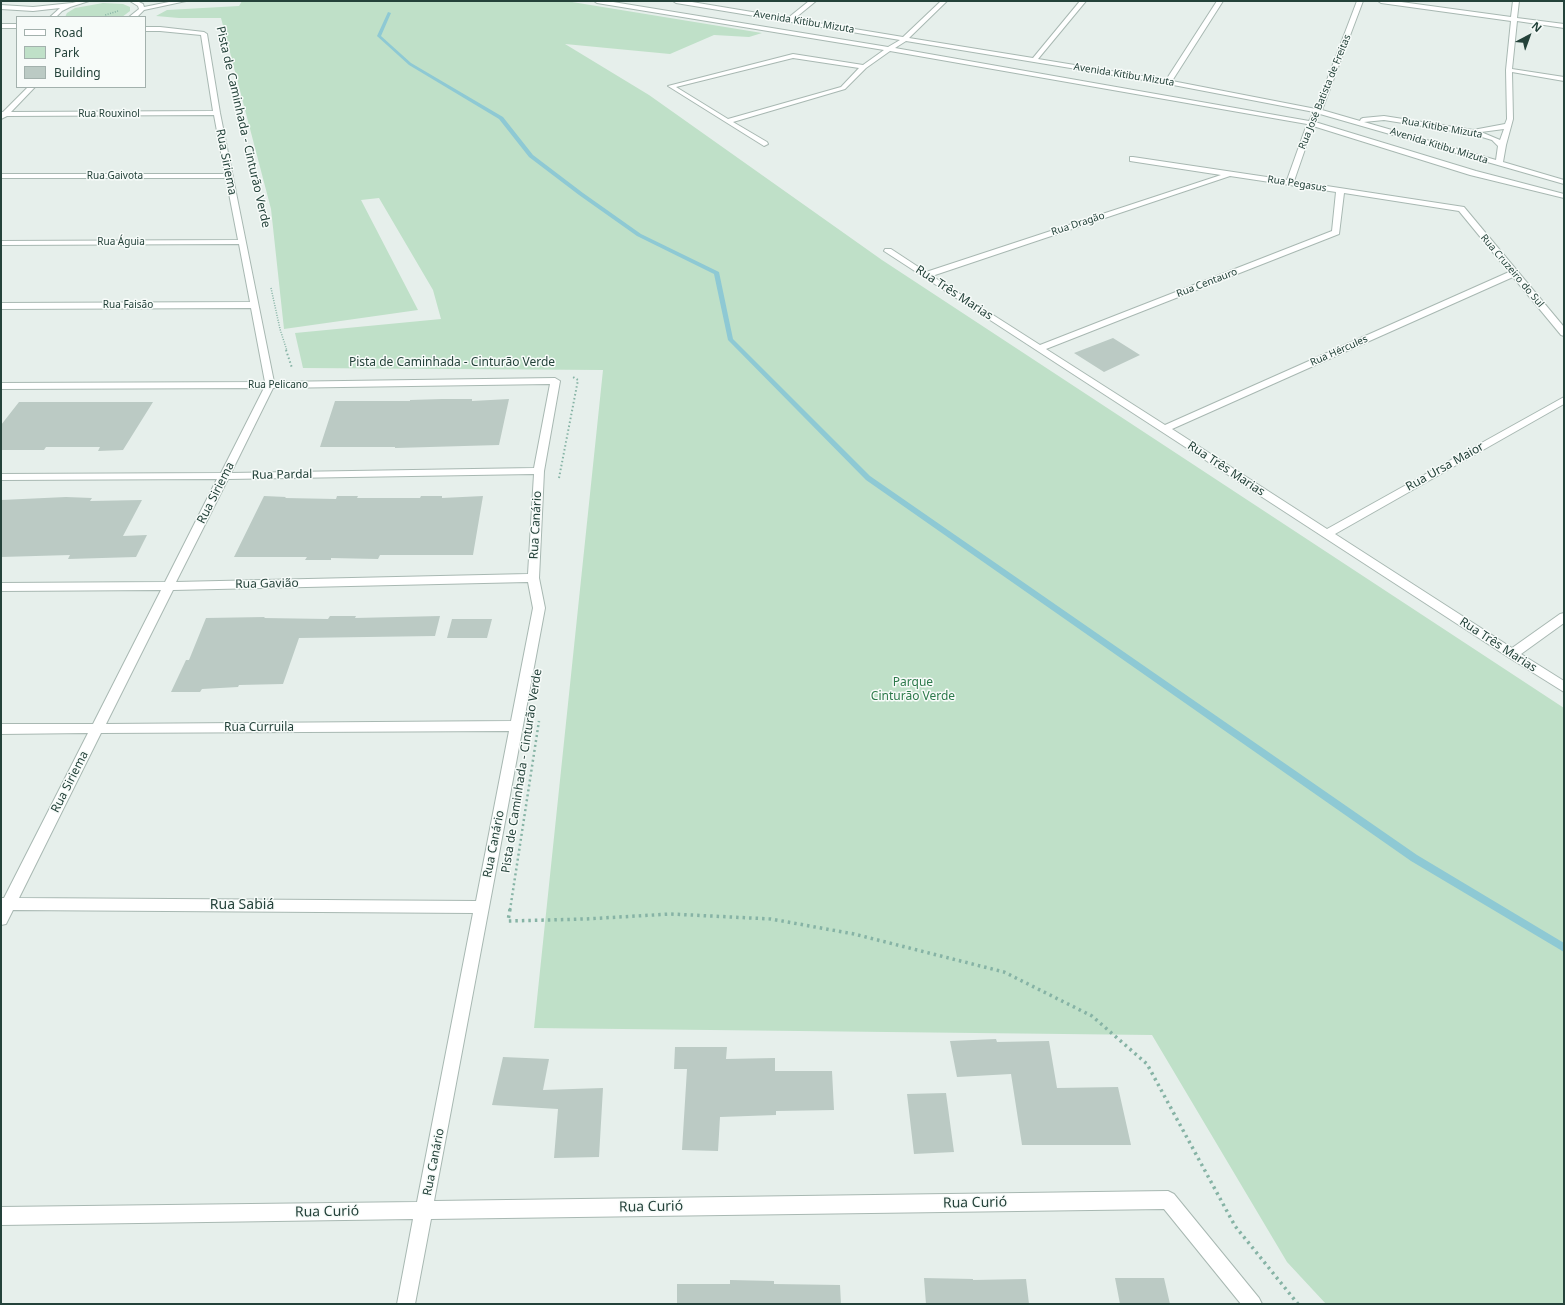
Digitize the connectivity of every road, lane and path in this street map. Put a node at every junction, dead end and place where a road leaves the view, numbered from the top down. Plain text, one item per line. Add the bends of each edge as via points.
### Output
1 (86, 1) edge
2 (133, 1) edge
3 (183, 1) edge
4 (597, 1) edge
5 (676, 1) edge
6 (813, 1) edge
7 (944, 1) edge
8 (1084, 1) edge
9 (1220, 1) edge
10 (1360, 1) edge
11 (1381, 1) edge
12 (1516, 1) edge
13 (687, 2) edge
14 (72, 4) junction
15 (1, 7) edge
16 (142, 9) junction
17 (54, 16) edge
18 (134, 16) edge
19 (790, 19) junction
20 (1514, 19) junction
21 (146, 25) edge
22 (1, 26) edge
23 (16, 26) edge
24 (1564, 26) edge
25 (146, 29) edge
26 (160, 29) junction
27 (905, 39) junction
28 (889, 49) junction
29 (1034, 60) junction
30 (864, 67) junction
31 (1508, 70) junction
32 (1564, 79) edge
33 (1168, 82) junction
34 (31, 88) edge
35 (1318, 110) junction
36 (216, 113) junction
37 (2, 115) edge
38 (1356, 120) junction
39 (728, 121) junction
40 (1311, 123) junction
41 (1507, 126) junction
42 (1473, 132) junction
43 (764, 144) dead end
44 (1502, 145) junction
45 (1133, 159) dead end
46 (1499, 164) junction
47 (1229, 174) junction
48 (1, 176) edge
49 (229, 176) junction
50 (1564, 182) edge
51 (1290, 183) junction
52 (1340, 191) junction
53 (1564, 196) edge
54 (1461, 209) joint
55 (242, 242) junction
56 (1, 243) edge
57 (888, 251) dead end
58 (1514, 273) junction
59 (926, 275) junction
60 (270, 283) dead end
61 (254, 305) junction
62 (1, 306) edge
63 (1564, 333) edge
64 (1040, 348) junction
65 (297, 371) dead end
66 (572, 377) dead end
67 (555, 382) joint
68 (270, 385) junction
69 (1, 386) edge
70 (1564, 400) edge
71 (1164, 429) junction
72 (539, 471) junction
73 (224, 476) junction
74 (1, 477) edge
75 (558, 480) dead end
76 (1326, 534) junction
77 (533, 578) junction
78 (169, 586) junction
79 (1, 587) edge
80 (1564, 617) edge
81 (1512, 654) junction
82 (1564, 687) edge
83 (540, 717) dead end
84 (516, 726) junction
85 (1, 729) edge
86 (97, 729) junction
87 (5, 904) edge
88 (482, 907) junction
89 (1, 919) edge
90 (424, 1210) junction
91 (1, 1216) edge
92 (406, 1304) edge
93 (1253, 1304) edge
94 (1298, 1304) edge

1 - 14 street
2 - 16 street via 141,5
3 - 16 street
4 - 28 street
5 - 13 street, Avenida Kitibu Mizuta
6 - 19 street
7 - 27 street
8 - 29 street
9 - 33 street
10 - 35 street, Rua José Batista de Freitas
11 - 20 street
12 - 20 street
13 - 19 street, Avenida Kitibu Mizuta
14 - 15 street via 33,9
14 - 17 street
16 - 18 street
19 - 27 street, Avenida Kitibu Mizuta
20 - 24 street
20 - 31 street
21 - 26 street
22 - 23 street
25 - 26 street
26 - 36 street, Rua Siriema via 204,34
27 - 28 street
27 - 29 street, Avenida Kitibu Mizuta
28 - 30 street
28 - 40 street
29 - 33 street, Avenida Kitibu Mizuta
30 - 39 street via 842,88
30 - 39 street via 793,56 671,86
31 - 32 street
31 - 41 street via 1510,119
33 - 35 street, Avenida Kitibu Mizuta
34 - 37 street
35 - 38 street, Avenida Kitibu Mizuta
35 - 40 street, Rua José Batista de Freitas
36 - 37 street, Rua Rouxinol
36 - 49 street, Rua Siriema
38 - 42 street, Rua Kitibe Mizuta via 1384,118
38 - 46 street, Avenida Kitibu Mizuta
39 - 43 street
40 - 51 street, Rua José Batista de Freitas
40 - 53 street via 1473,173
41 - 42 street
41 - 44 street
42 - 44 street, Rua Kitibe Mizuta via 1494,139
44 - 46 street
45 - 47 street, Rua Pegasus
46 - 50 street, Avenida Kitibu Mizuta
47 - 51 street, Rua Pegasus
47 - 59 street, Rua Dragão
48 - 49 street, Rua Gaivota
49 - 55 street, Rua Siriema
51 - 52 street, Rua Pegasus
52 - 54 street, Rua Pegasus
52 - 64 street, Rua Centauro via 1336,232
54 - 58 street, Rua Cruzeiro do Sul
55 - 56 street, Rua Águia
55 - 61 street, Rua Siriema
57 - 59 street, Rua Três Marias
58 - 63 street, Rua Cruzeiro do Sul
58 - 71 street, Rua Hércules
59 - 64 street, Rua Três Marias
60 - 65 path via 282,335 293,369
61 - 62 street, Rua Faisão
61 - 68 street, Rua Siriema
64 - 71 street, Rua Três Marias
66 - 75 path, Pista de Caminhada - Cinturão Verde via 578,380
67 - 68 street, Rua Pelicano
67 - 72 street, Rua Canário
68 - 69 street, Rua Pelicano
68 - 73 street, Rua Siriema
70 - 76 street, Rua Ursa Maior
71 - 76 street, Rua Três Marias
72 - 73 street, Rua Pardal
72 - 77 street, Rua Canário
73 - 74 street, Rua Pardal
73 - 78 street, Rua Siriema
76 - 81 street, Rua Três Marias
77 - 78 street, Rua Gavião
77 - 84 street, Rua Canário via 539,608
78 - 79 street, Rua Gavião
78 - 86 street, Rua Siriema
80 - 81 street
81 - 82 street, Rua Três Marias
83 - 94 path, Pista de Caminhada - Cinturão Verde via 508,921 671,914 771,919 854,934 1004,972 1092,1016 1147,1064 1234,1226
84 - 86 street, Rua Curruila
84 - 88 street, Rua Canário
85 - 86 street, Rua Curruila
86 - 87 street, Rua Siriema
87 - 88 street, Rua Sabiá
87 - 89 street, Rua Siriema
88 - 90 street, Rua Canário
90 - 91 street, Rua Curió
90 - 92 street, Rua Canário
90 - 93 street, Rua Curió via 1168,1200

